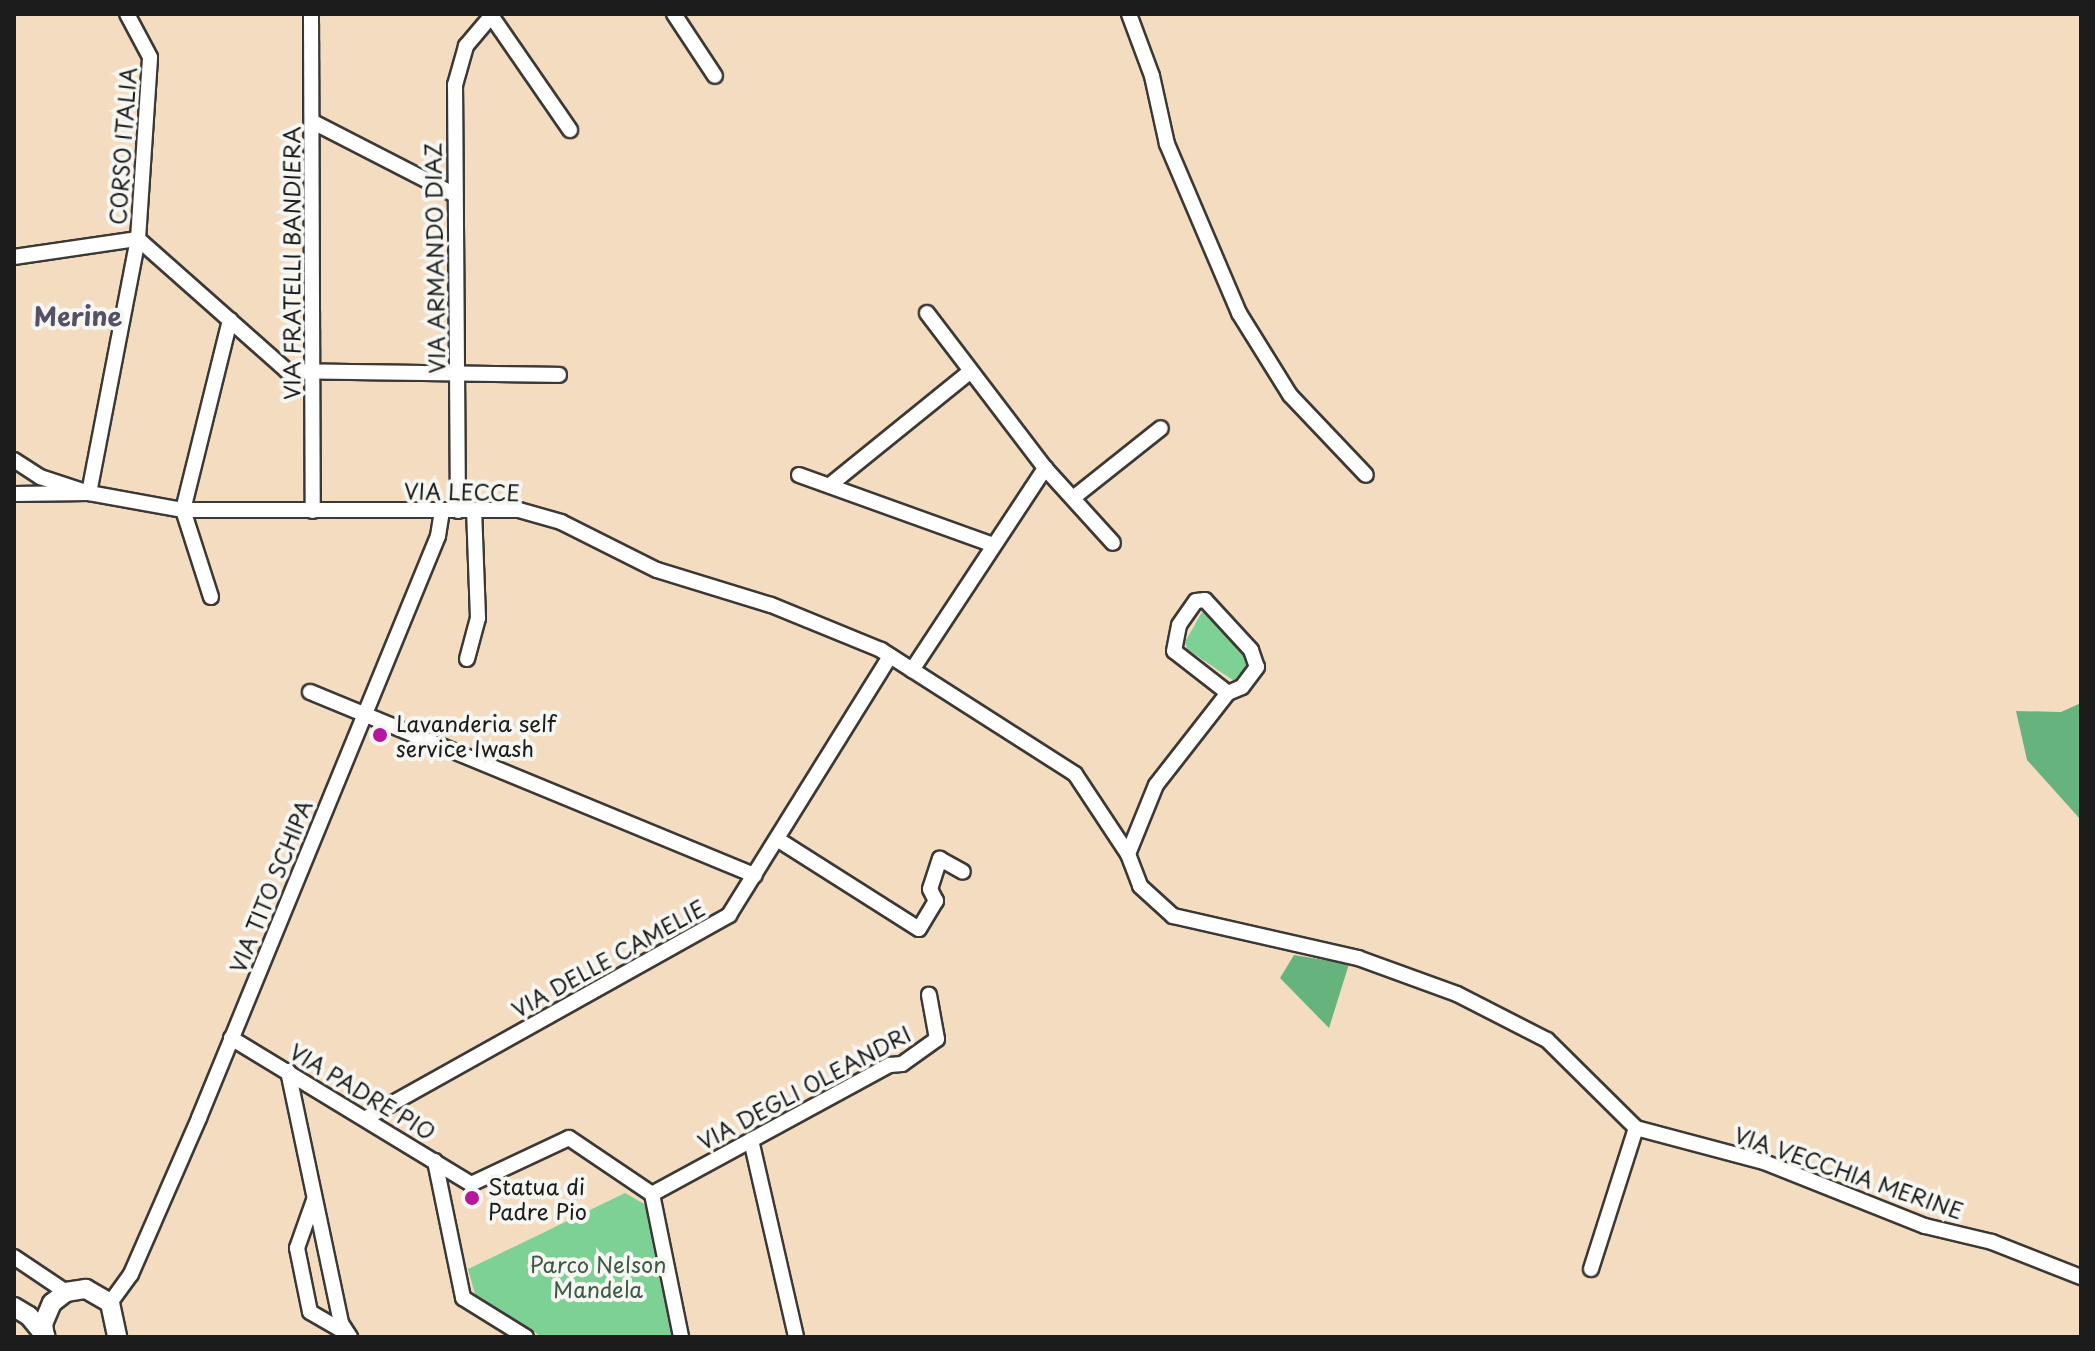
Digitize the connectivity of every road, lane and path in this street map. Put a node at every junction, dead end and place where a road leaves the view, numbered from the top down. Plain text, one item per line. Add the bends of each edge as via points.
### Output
1 (127, 14) edge
2 (311, 14) edge
3 (491, 14) edge
4 (674, 14) edge
5 (1129, 14) edge
6 (715, 76) dead end
7 (313, 122) junction
8 (570, 130) dead end
9 (455, 195) junction
10 (138, 241) junction
11 (14, 257) edge
12 (927, 313) dead end
13 (230, 320) junction
14 (971, 371) junction
15 (313, 372) junction
16 (457, 373) junction
17 (559, 375) dead end
18 (1161, 428) dead end
19 (14, 460) edge
20 (1045, 468) junction
21 (799, 475) dead end
22 (1366, 475) dead end
23 (830, 485) junction
24 (89, 493) junction
25 (14, 494) edge
26 (1073, 498) junction
27 (183, 510) junction
28 (313, 511) junction
29 (458, 511) junction
30 (474, 511) junction
31 (442, 512) junction
32 (1113, 543) dead end
33 (993, 545) junction
34 (211, 597) dead end
35 (890, 656) junction
36 (467, 659) dead end
37 (912, 670) junction
38 (310, 692) dead end
39 (1228, 693) junction
40 (364, 716) junction
41 (777, 839) junction
42 (1128, 854) junction
43 (963, 872) dead end
44 (755, 875) junction
45 (1140, 886) joint
46 (929, 995) dead end
47 (231, 1038) junction
48 (288, 1071) junction
49 (368, 1117) junction
50 (1636, 1128) junction
51 (751, 1140) junction
52 (435, 1161) junction
53 (652, 1194) junction
54 (315, 1197) junction
55 (14, 1257) edge
56 (1591, 1269) dead end
57 (2081, 1277) edge
58 (59, 1298) junction
59 (103, 1298) junction
60 (14, 1299) edge
61 (14, 1307) edge
62 (347, 1334) edge
63 (45, 1337) edge
64 (117, 1337) edge
65 (526, 1337) edge
66 (681, 1337) edge
67 (796, 1337) edge

1 - 10 street, CORSO ITALIA via 150,57
2 - 7 street, VIA FRATELLI BANDIERA
3 - 8 street
3 - 9 street, VIA ARMANDO DIAZ via 466,46 455,85
4 - 6 street
5 - 22 street via 1152,76 1167,144 1246,327 1290,395
7 - 9 street
7 - 15 street, VIA FRATELLI BANDIERA
9 - 16 street, VIA ARMANDO DIAZ
10 - 11 street
10 - 13 street
10 - 24 street, CORSO ITALIA
12 - 14 street
13 - 15 street via 287,371
13 - 27 street
14 - 20 street
14 - 23 street
15 - 16 street
15 - 28 street, VIA FRATELLI BANDIERA
16 - 17 street
16 - 29 street, VIA ARMANDO DIAZ
18 - 26 street
19 - 24 street, VIA LECCE via 40,477
20 - 26 street
20 - 33 street
21 - 23 street
23 - 33 street
24 - 25 street
24 - 27 street, VIA LECCE
26 - 32 street
27 - 28 street, VIA LECCE
27 - 34 street
28 - 31 street, VIA LECCE
29 - 30 street, VIA LECCE
29 - 31 street, VIA LECCE
30 - 35 street, VIA LECCE via 519,510 561,522 657,570 771,605
30 - 36 street via 478,618
31 - 40 street, VIA TITO SCHIPA via 438,536
33 - 37 street
35 - 37 street, VIA LECCE
35 - 41 street, VIA DELLE CAMELIE
37 - 42 street, VIA LECCE via 1075,774
38 - 40 street
39 - 39 street via 1174,651 1179,625 1196,601 1205,600 1251,650 1257,667 1242,687
39 - 42 street via 1156,785
40 - 44 street
40 - 47 street, VIA TITO SCHIPA
41 - 43 street via 919,929 936,901 930,889 940,859
41 - 44 street, VIA DELLE CAMELIE
42 - 45 street, VIA LECCE
44 - 49 street, VIA DELLE CAMELIE via 720,922
45 - 50 street, VIA VECCHIA MERINE via 1173,916 1358,958 1503,1014 1547,1040
46 - 51 street, VIA DEGLI OLEANDRI via 937,1039 902,1064 890,1065
47 - 48 street, VIA PADRE PIO
47 - 59 street, VIA TITO SCHIPA via 131,1274
48 - 49 street, VIA PADRE PIO
48 - 54 street
49 - 52 street, VIA PADRE PIO
50 - 56 street
50 - 57 street, VIA VECCHIA MERINE via 1764,1162 1925,1226 1992,1242
51 - 53 street, VIA DEGLI OLEANDRI
51 - 67 street
52 - 53 street, VIA PADRE PIO via 471,1184 569,1138
52 - 65 street via 463,1298
53 - 66 street
54 - 62 street
54 - 62 street via 297,1248 310,1312
55 - 58 street
58 - 59 main road
58 - 60 main road
58 - 63 main road
59 - 64 main road
61 - 63 main road

